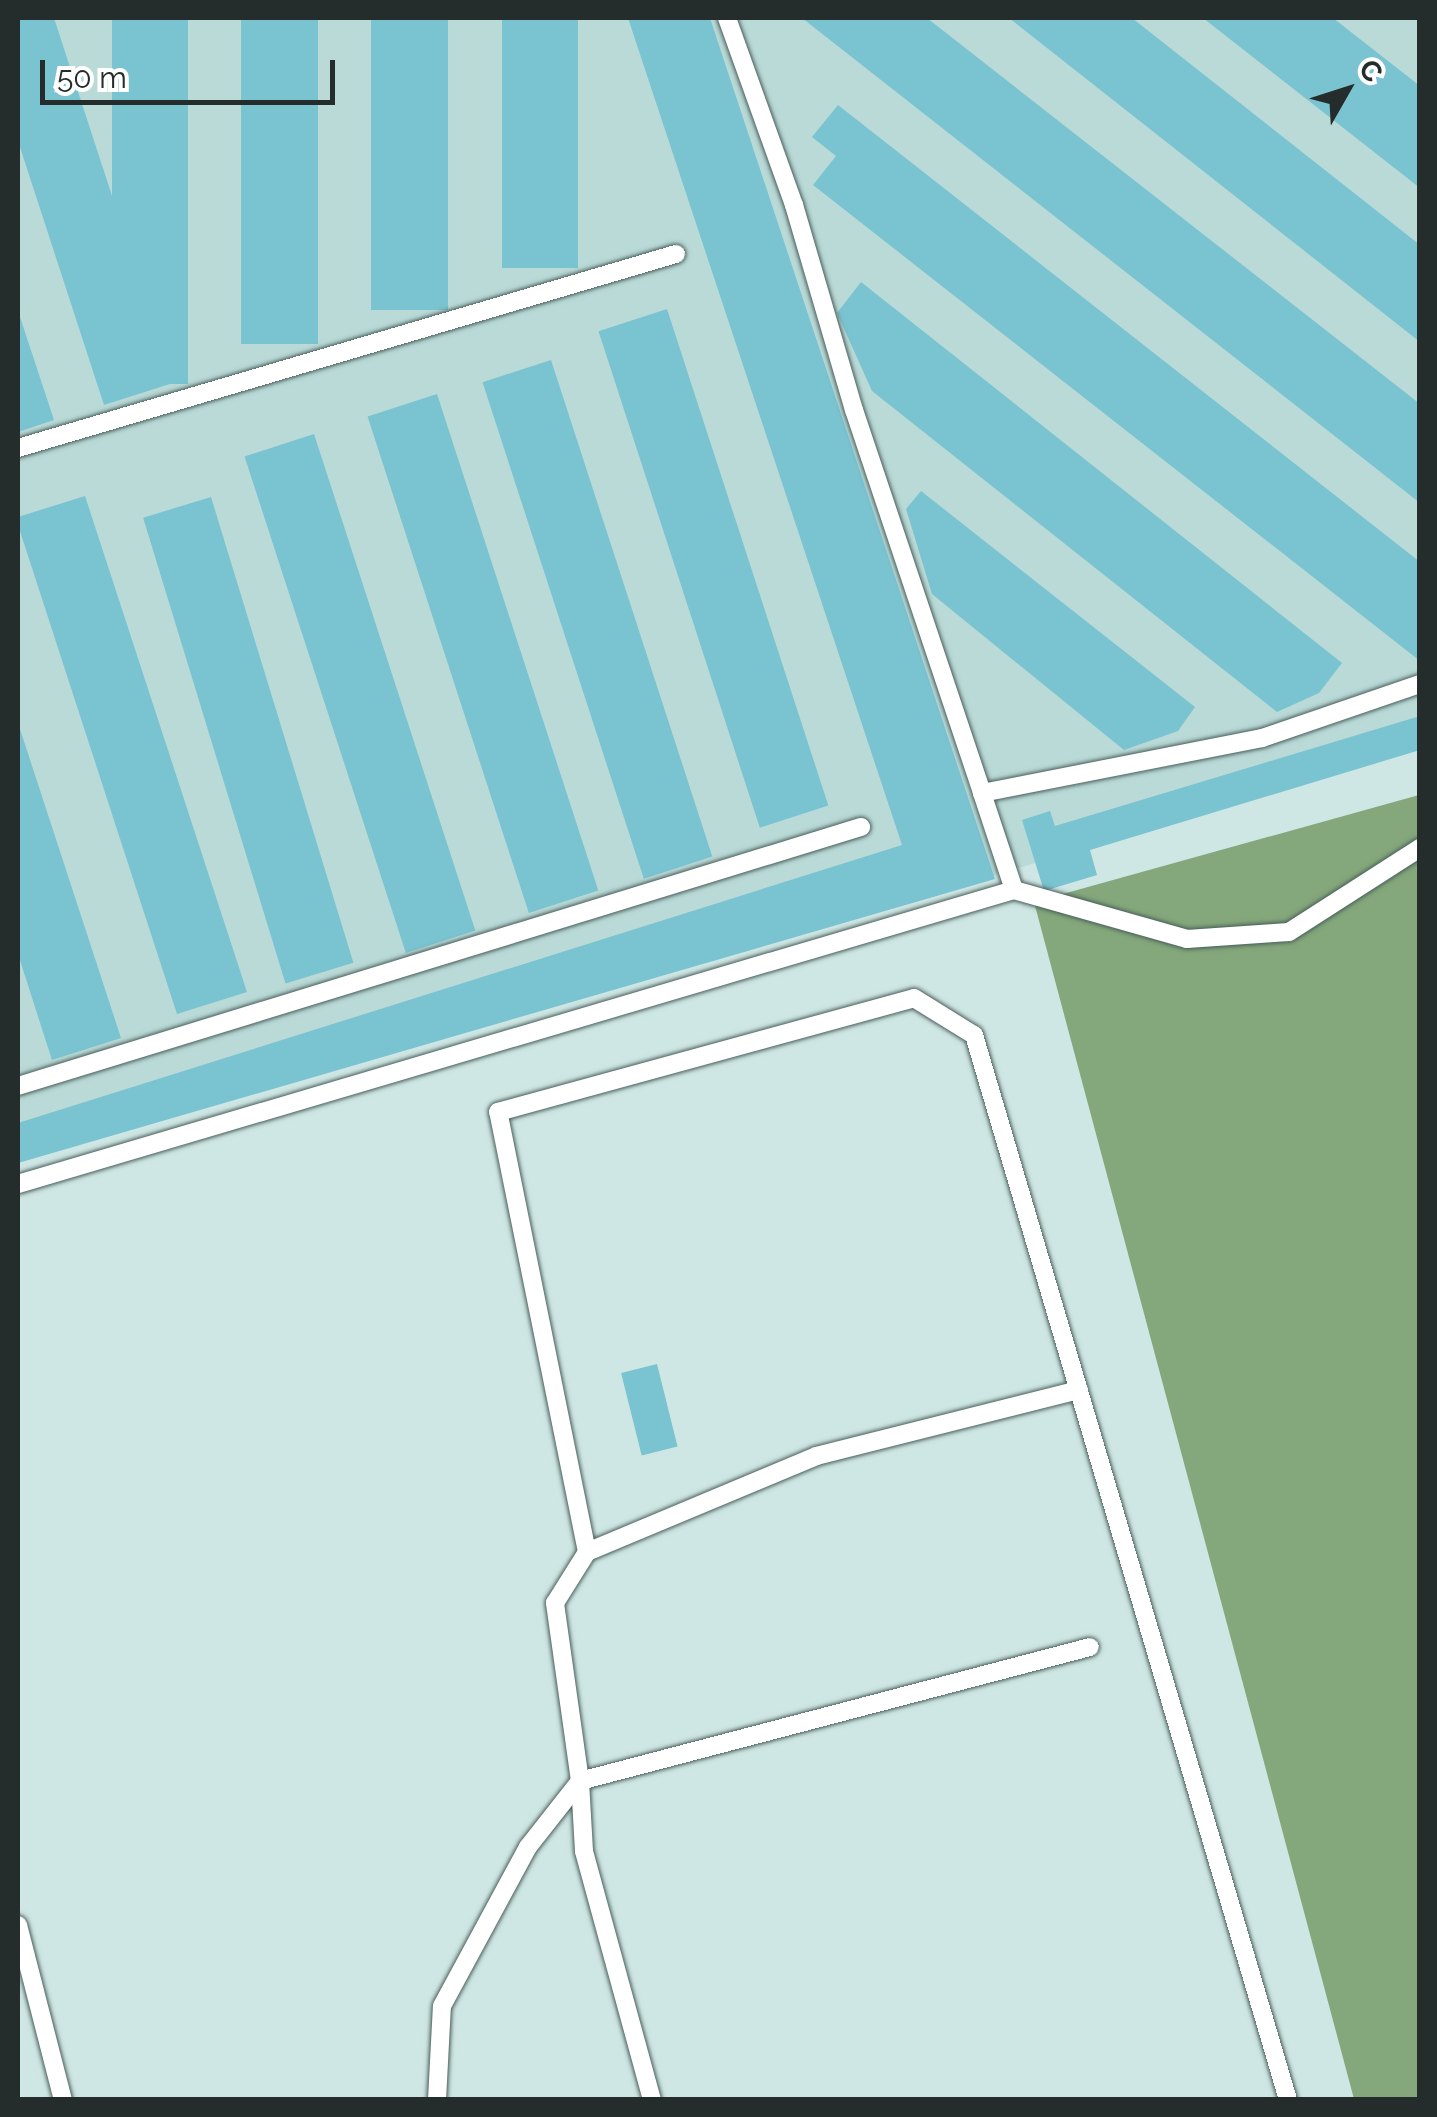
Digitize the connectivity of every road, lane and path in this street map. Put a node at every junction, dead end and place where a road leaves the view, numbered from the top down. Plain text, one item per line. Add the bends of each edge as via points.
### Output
1 (728, 18) edge
2 (676, 254) dead end
3 (18, 448) edge
4 (1420, 684) edge
5 (982, 793) junction
6 (861, 827) dead end
7 (1420, 848) edge
8 (1014, 890) junction
9 (18, 1086) edge
10 (18, 1184) edge
11 (1079, 1390) junction
12 (587, 1552) junction
13 (1090, 1647) dead end
14 (580, 1781) junction
15 (18, 1925) edge
16 (63, 2100) edge
17 (437, 2100) edge
18 (652, 2100) edge
19 (1288, 2100) edge

1 - 5 lane
2 - 3 lane
4 - 5 lane via 1262,738
5 - 8 lane
6 - 9 lane
7 - 8 lane via 1289,932 1186,939
8 - 10 lane
11 - 12 lane via 816,1456
11 - 12 lane via 974,1035 914,998 498,1112
11 - 19 lane
12 - 14 lane via 556,1603
13 - 14 lane
14 - 17 lane via 528,1847 442,2006
14 - 18 lane via 584,1851
15 - 16 lane

